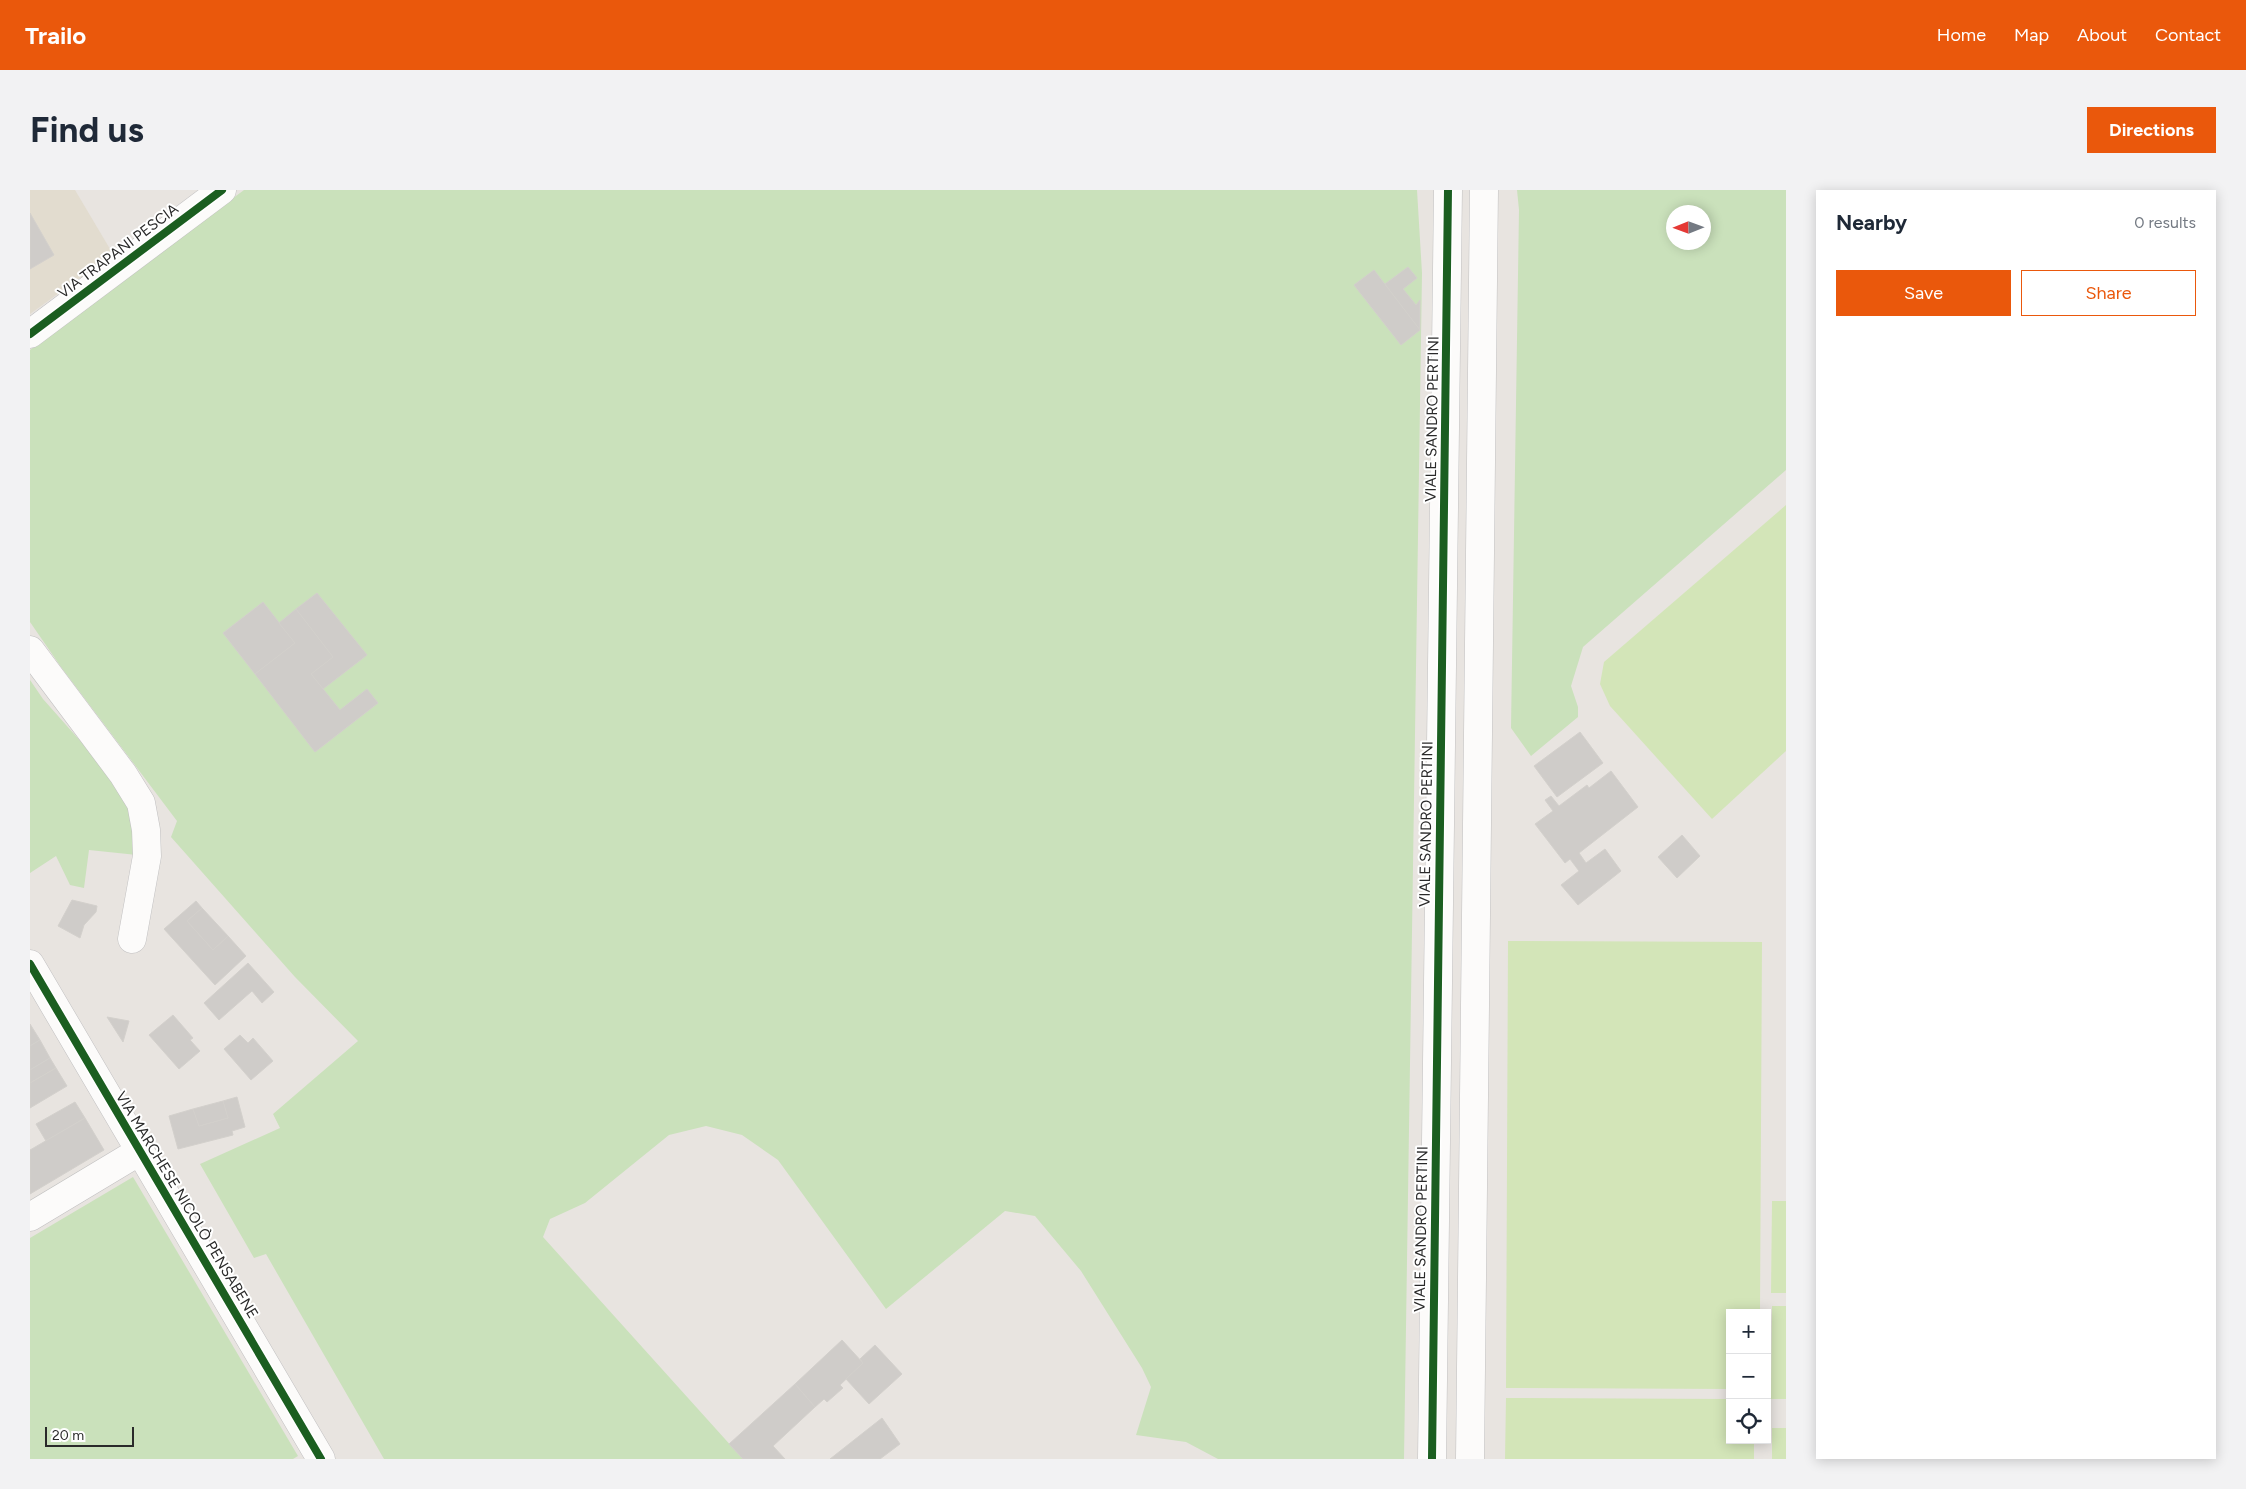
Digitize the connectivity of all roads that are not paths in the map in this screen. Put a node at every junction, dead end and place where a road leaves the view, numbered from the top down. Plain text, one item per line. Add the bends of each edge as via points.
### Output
1 (222, 190) edge
2 (1448, 190) edge
3 (1484, 190) edge
4 (30, 334) edge
5 (30, 650) edge
6 (132, 939) dead end
7 (30, 964) edge
8 (140, 1151) junction
9 (30, 1217) edge
10 (321, 1459) edge
11 (1432, 1459) edge
12 (1470, 1459) edge

1 - 4 street, VIA TRAPANI PESCIA
2 - 11 street, VIALE SANDRO PERTINI
3 - 12 street
5 - 6 street via 142,803 147,856
7 - 8 street, VIA MARCHESE NICOLÒ PENSABENE
8 - 9 street
8 - 10 street, VIA MARCHESE NICOLÒ PENSABENE

